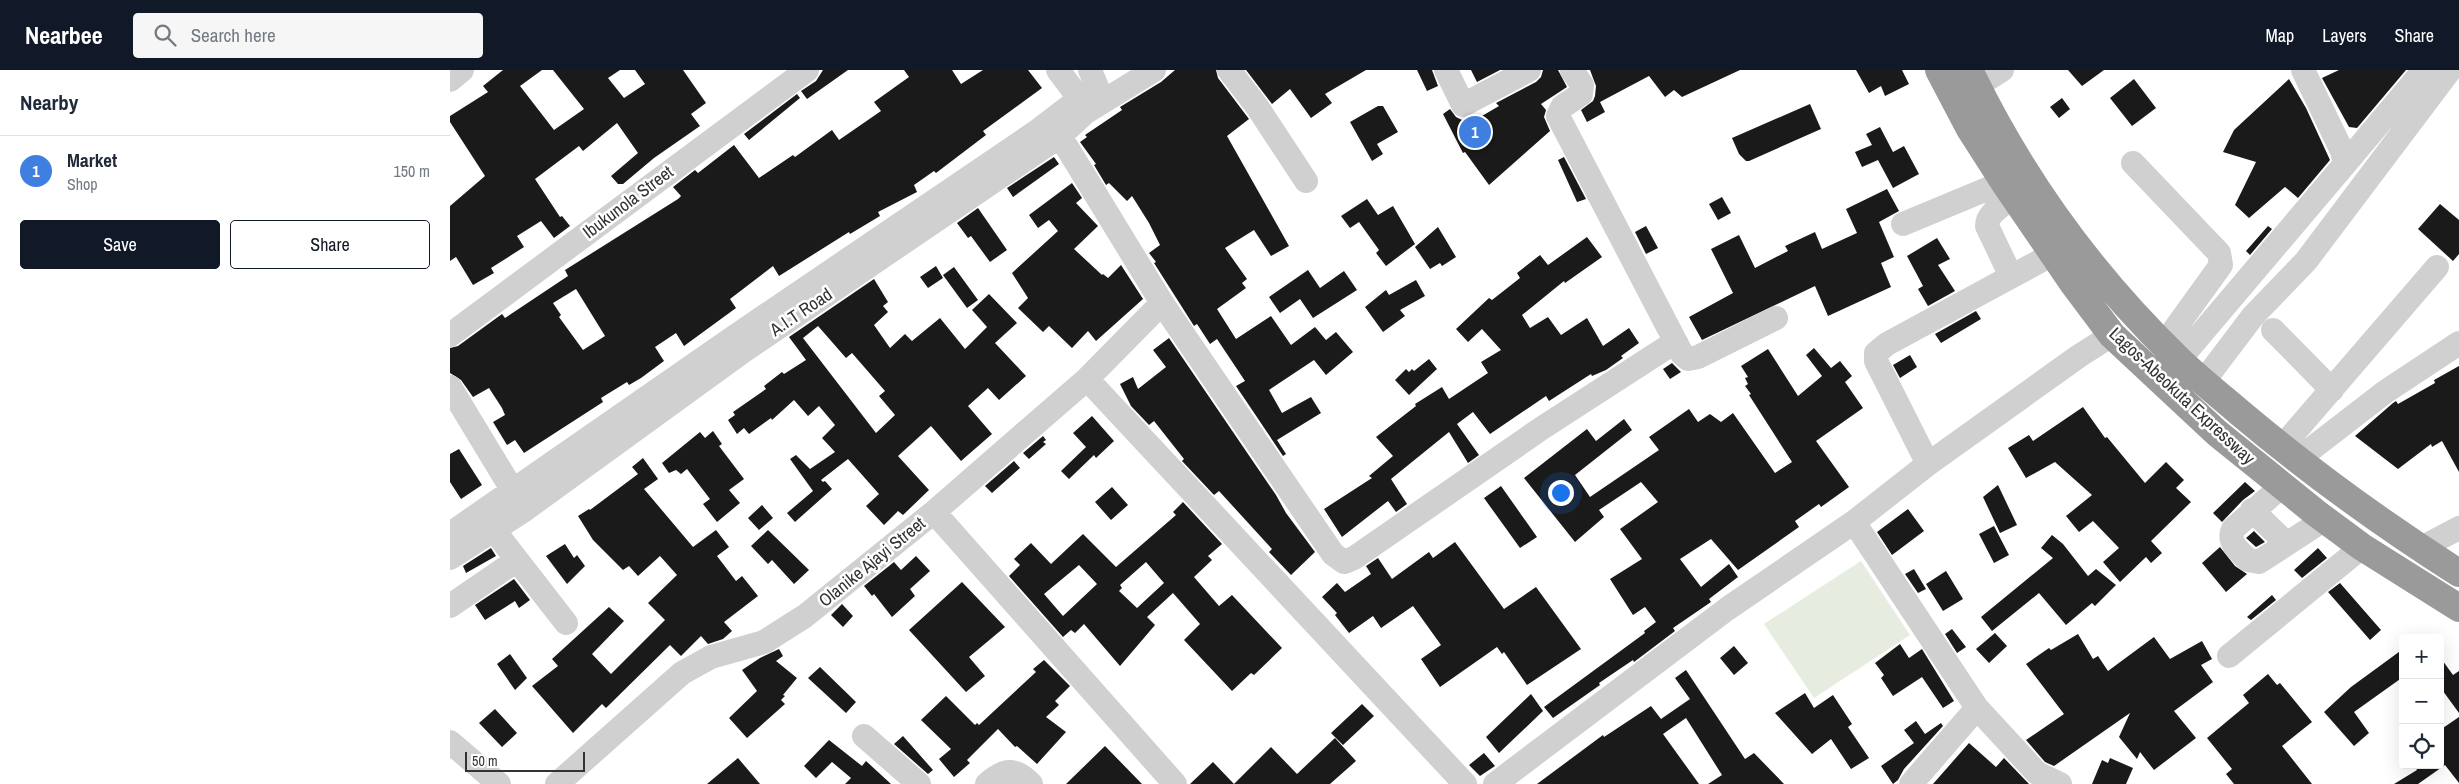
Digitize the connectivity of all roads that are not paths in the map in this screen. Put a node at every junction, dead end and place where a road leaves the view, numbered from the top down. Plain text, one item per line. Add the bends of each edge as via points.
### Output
1 (462, 70) edge
2 (807, 70) edge
3 (1058, 70) edge
4 (1125, 70) edge
5 (1229, 70) edge
6 (1446, 70) edge
7 (1530, 70) edge
8 (1572, 70) edge
9 (1939, 70) edge
10 (2002, 70) edge
11 (2303, 70) edge
12 (2424, 70) edge
13 (2450, 70) edge
14 (1152, 71) edge
15 (1973, 78) edge
16 (450, 80) edge
17 (1089, 85) edge
18 (1060, 136) junction
19 (2133, 162) dead end
20 (2345, 164) junction
21 (1306, 181) dead end
22 (2009, 190) junction
23 (1903, 224) dead end
24 (2053, 254) junction
25 (2438, 267) dead end
26 (2005, 280) junction
27 (1162, 303) junction
28 (1776, 318) dead end
29 (2273, 330) dead end
30 (450, 335) edge
31 (2112, 335) junction
32 (1675, 342) junction
33 (2459, 343) edge
34 (2172, 352) junction
35 (1087, 379) junction
36 (2203, 382) junction
37 (450, 387) edge
38 (2332, 390) junction
39 (2289, 454) junction
40 (1928, 464) junction
41 (2282, 486) junction
42 (513, 491) junction
43 (2252, 510) junction
44 (934, 512) junction
45 (2324, 519) junction
46 (1854, 522) junction
47 (493, 528) junction
48 (2459, 528) edge
49 (450, 534) edge
50 (2286, 543) junction
51 (2362, 547) junction
52 (2421, 548) junction
53 (450, 558) edge
54 (517, 560) junction
55 (2459, 573) edge
56 (453, 599) edge
57 (2459, 608) edge
58 (566, 623) dead end
59 (2229, 656) dead end
60 (1977, 708) junction
61 (864, 736) dead end
62 (450, 742) edge
63 (1506, 781) edge
64 (499, 784) edge
65 (557, 784) edge
66 (919, 784) edge
67 (987, 784) edge
68 (1031, 784) edge
69 (1175, 784) edge
70 (1465, 784) edge
71 (1912, 784) edge
72 (2060, 784) edge

1 - 16 street
2 - 30 street, Ibukunola Street
3 - 17 street
4 - 17 street, A.I.T Road
5 - 21 street
6 - 7 street via 1463,106
8 - 32 street via 1582,85 1581,94 1562,107 1558,116
9 - 22 highway, Lagos-Abeokuta Expressway via 1970,130
10 - 15 street
11 - 20 street via 2342,150
12 - 20 street
13 - 36 street via 2306,260 2253,316
14 - 18 street, A.I.T Road via 1086,112
15 - 34 highway, Lagos-Abeokuta Expressway via 1997,126 2041,196 2084,254
17 - 42 street, A.I.T Road via 1036,132
18 - 27 street
18 - 47 street, A.I.T Road via 742,352 523,511
19 - 34 street via 2222,259
20 - 34 street
22 - 23 street
22 - 24 highway, Lagos-Abeokuta Expressway
22 - 26 street via 1987,221 2008,270
24 - 26 street
24 - 31 highway, Lagos-Abeokuta Expressway
25 - 38 street
26 - 40 street via 1876,353 1876,361
27 - 32 street via 1333,554 1344,562
27 - 35 street, Olanike Ajayi Street
28 - 32 street via 1698,357 1688,359
29 - 38 street
31 - 40 street
31 - 41 highway, Lagos-Abeokuta Expressway via 2217,433
33 - 39 street
34 - 36 highway, Lagos-Abeokuta Expressway
35 - 44 street, Olanike Ajayi Street
35 - 70 street
36 - 39 highway, Lagos-Abeokuta Expressway
37 - 42 street
38 - 39 street
39 - 52 highway, Lagos-Abeokuta Expressway
40 - 46 street
41 - 43 street
41 - 45 highway, Lagos-Abeokuta Expressway
42 - 49 street, A.I.T Road
43 - 50 street
43 - 50 street via 2230,535 2231,541 2248,560 2259,562
44 - 65 street, Olanike Ajayi Street via 805,616 764,642 711,658 682,673
44 - 69 street
45 - 50 street
45 - 51 highway, Lagos-Abeokuta Expressway
46 - 60 street
46 - 63 street via 1727,609
47 - 53 street, A.I.T Road
47 - 54 street
48 - 52 street
51 - 57 highway, Lagos-Abeokuta Expressway
51 - 59 street
52 - 55 highway, Lagos-Abeokuta Expressway
54 - 56 street
54 - 58 street
60 - 71 street
60 - 72 street via 2037,773
61 - 66 street
62 - 64 street
67 - 68 street via 1008,771 1022,775

